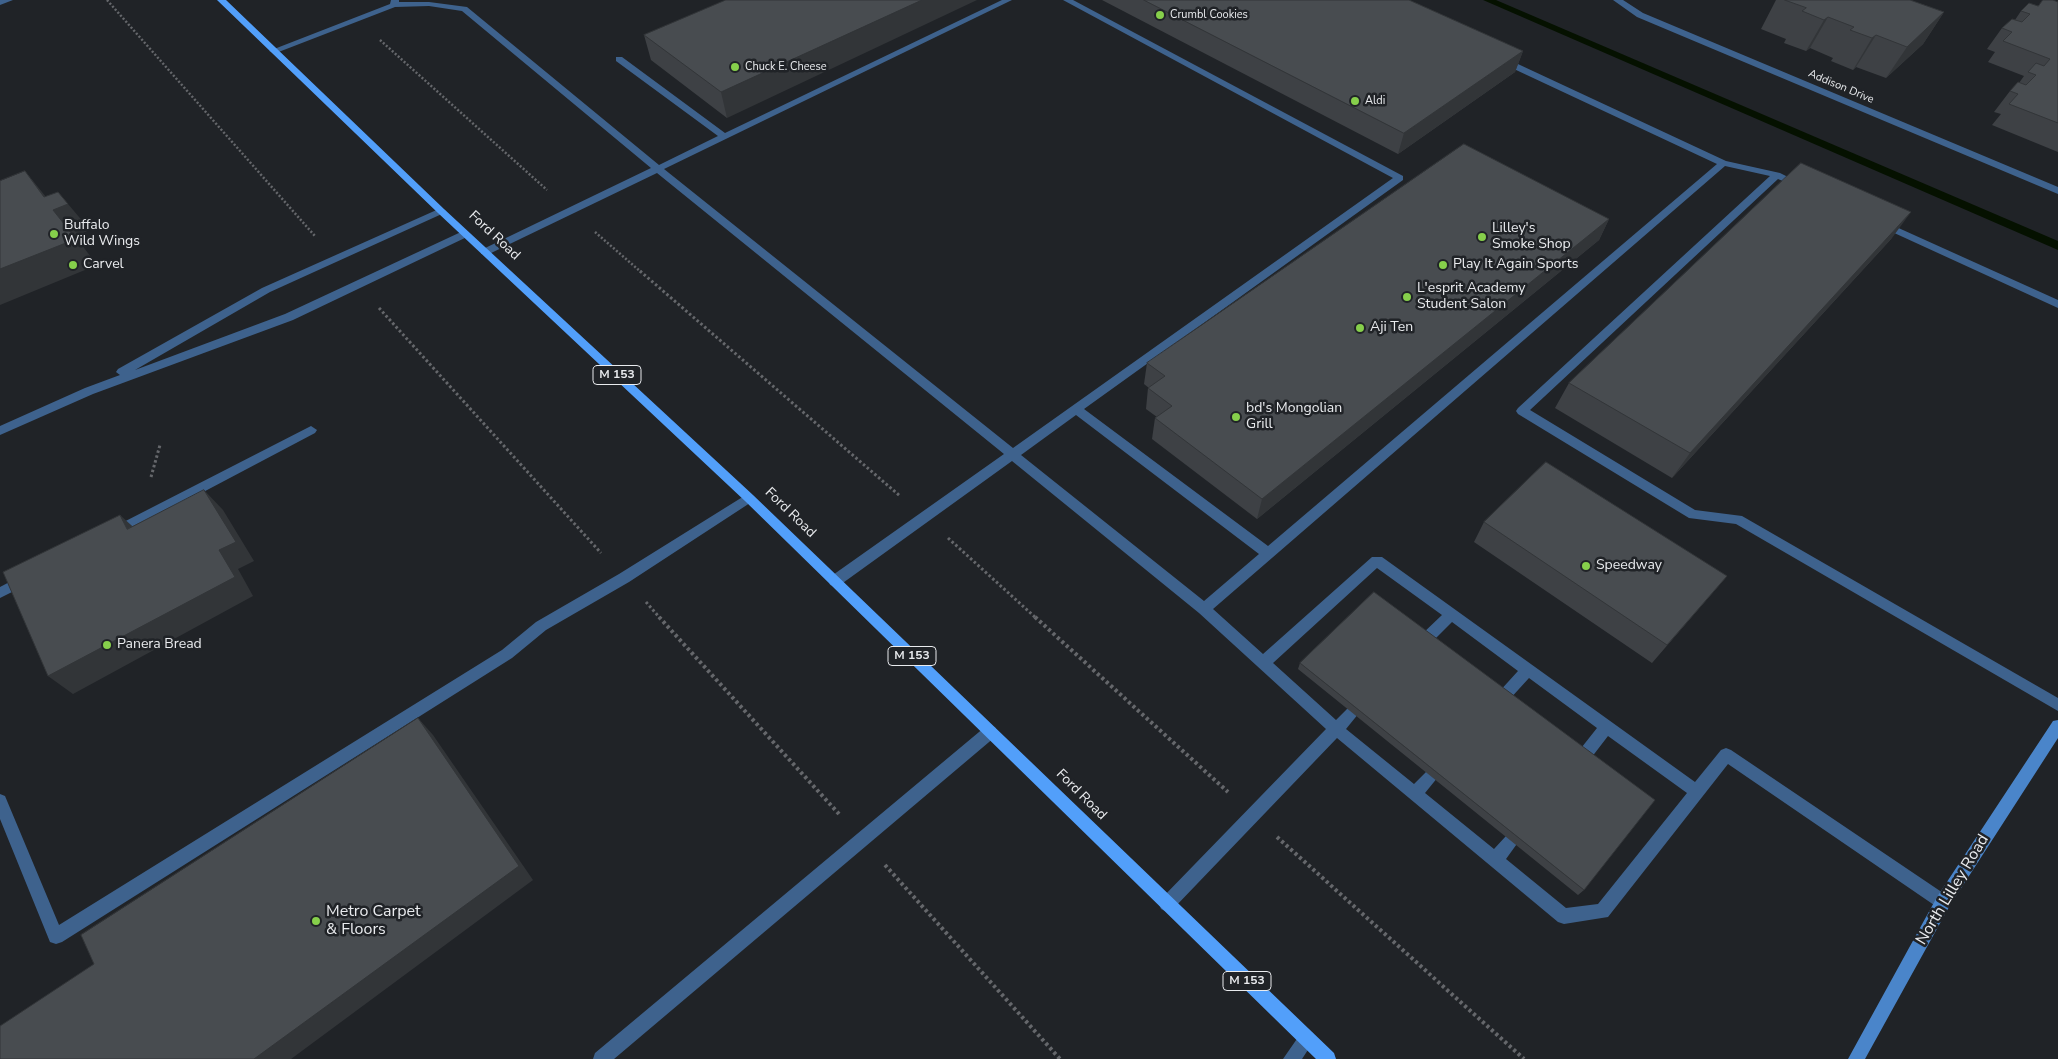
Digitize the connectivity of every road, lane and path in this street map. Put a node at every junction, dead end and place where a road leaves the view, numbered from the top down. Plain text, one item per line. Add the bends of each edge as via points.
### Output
1 (9, 0) edge
2 (107, 0) edge
3 (221, 0) edge
4 (1008, 0) edge
5 (1067, 0) edge
6 (1616, 0) edge
7 (394, 2) edge
8 (0, 3) edge
9 (273, 51) junction
10 (1490, 54) edge
11 (620, 59) dead end
12 (724, 136) junction
13 (1723, 163) junction
14 (658, 169) junction
15 (1777, 175) junction
16 (1812, 191) edge
17 (2058, 191) edge
18 (441, 210) junction
19 (1875, 220) edge
20 (465, 234) junction
21 (485, 252) junction
22 (336, 259) junction
23 (2058, 304) edge
24 (377, 306) dead end
25 (88, 391) junction
26 (1076, 409) junction
27 (311, 430) dead end
28 (0, 431) edge
29 (160, 445) dead end
30 (1014, 454) junction
31 (156, 461) dead end
32 (749, 498) junction
33 (104, 538) edge
34 (1269, 554) junction
35 (35, 574) edge
36 (624, 578) junction
37 (835, 581) junction
38 (0, 593) edge
39 (1204, 609) junction
40 (1451, 615) junction
41 (1426, 640) edge
42 (1263, 662) junction
43 (1528, 670) junction
44 (1503, 697) edge
45 (2058, 705) edge
46 (1352, 713) edge
47 (2058, 726) edge
48 (1607, 727) junction
49 (1336, 729) junction
50 (990, 732) junction
51 (1583, 757) edge
52 (1431, 777) edge
53 (1697, 792) junction
54 (1415, 793) junction
55 (0, 801) edge
56 (862, 839) junction
57 (1511, 841) edge
58 (1496, 859) junction
59 (1943, 902) junction
60 (1168, 904) junction
61 (1307, 1039) junction
62 (601, 1059) edge
63 (1060, 1059) edge
64 (1290, 1059) edge
65 (1328, 1059) edge
66 (1856, 1059) edge

1 - 8 street
2 - 22 path
3 - 9 main road, Ford Road / M 153
4 - 12 street
5 - 26 street via 1400,178
6 - 17 street, Addison Drive via 1640,15
7 - 9 street
7 - 14 street via 464,9
9 - 18 main road, Ford Road / M 153
10 - 13 street
11 - 12 street
12 - 14 street
13 - 15 street
13 - 34 street
14 - 21 street
14 - 30 street
15 - 16 street
15 - 45 street via 1522,410 1694,516 1738,519
18 - 20 main road, Ford Road / M 153
18 - 22 street
19 - 23 street
20 - 21 main road, Ford Road / M 153
20 - 25 street via 289,317
21 - 32 main road, Ford Road / M 153
22 - 25 street via 266,290
24 - 36 path
25 - 28 street
26 - 30 street
26 - 34 street
27 - 33 street
29 - 31 path
30 - 37 street
30 - 39 street
32 - 36 street
32 - 37 main road, Ford Road / M 153
34 - 39 street
35 - 38 street
36 - 55 street via 541,626 507,654 56,936
36 - 56 path
37 - 50 main road, Ford Road / M 153
39 - 42 street
40 - 41 street
40 - 42 street via 1376,561
40 - 43 street
42 - 49 street
43 - 44 street
43 - 48 street
46 - 49 street
47 - 59 street, North Lilley Road
48 - 51 street
48 - 53 street
49 - 54 street
49 - 60 street
50 - 56 street
50 - 60 main road, Ford Road / M 153
52 - 54 street
53 - 58 street via 1602,911 1564,916
53 - 59 street via 1726,755
54 - 58 street
56 - 62 street
56 - 63 path
57 - 58 street
59 - 66 street, North Lilley Road
60 - 61 main road, Ford Road / M 153
61 - 64 street
61 - 65 main road, Ford Road / M 153

